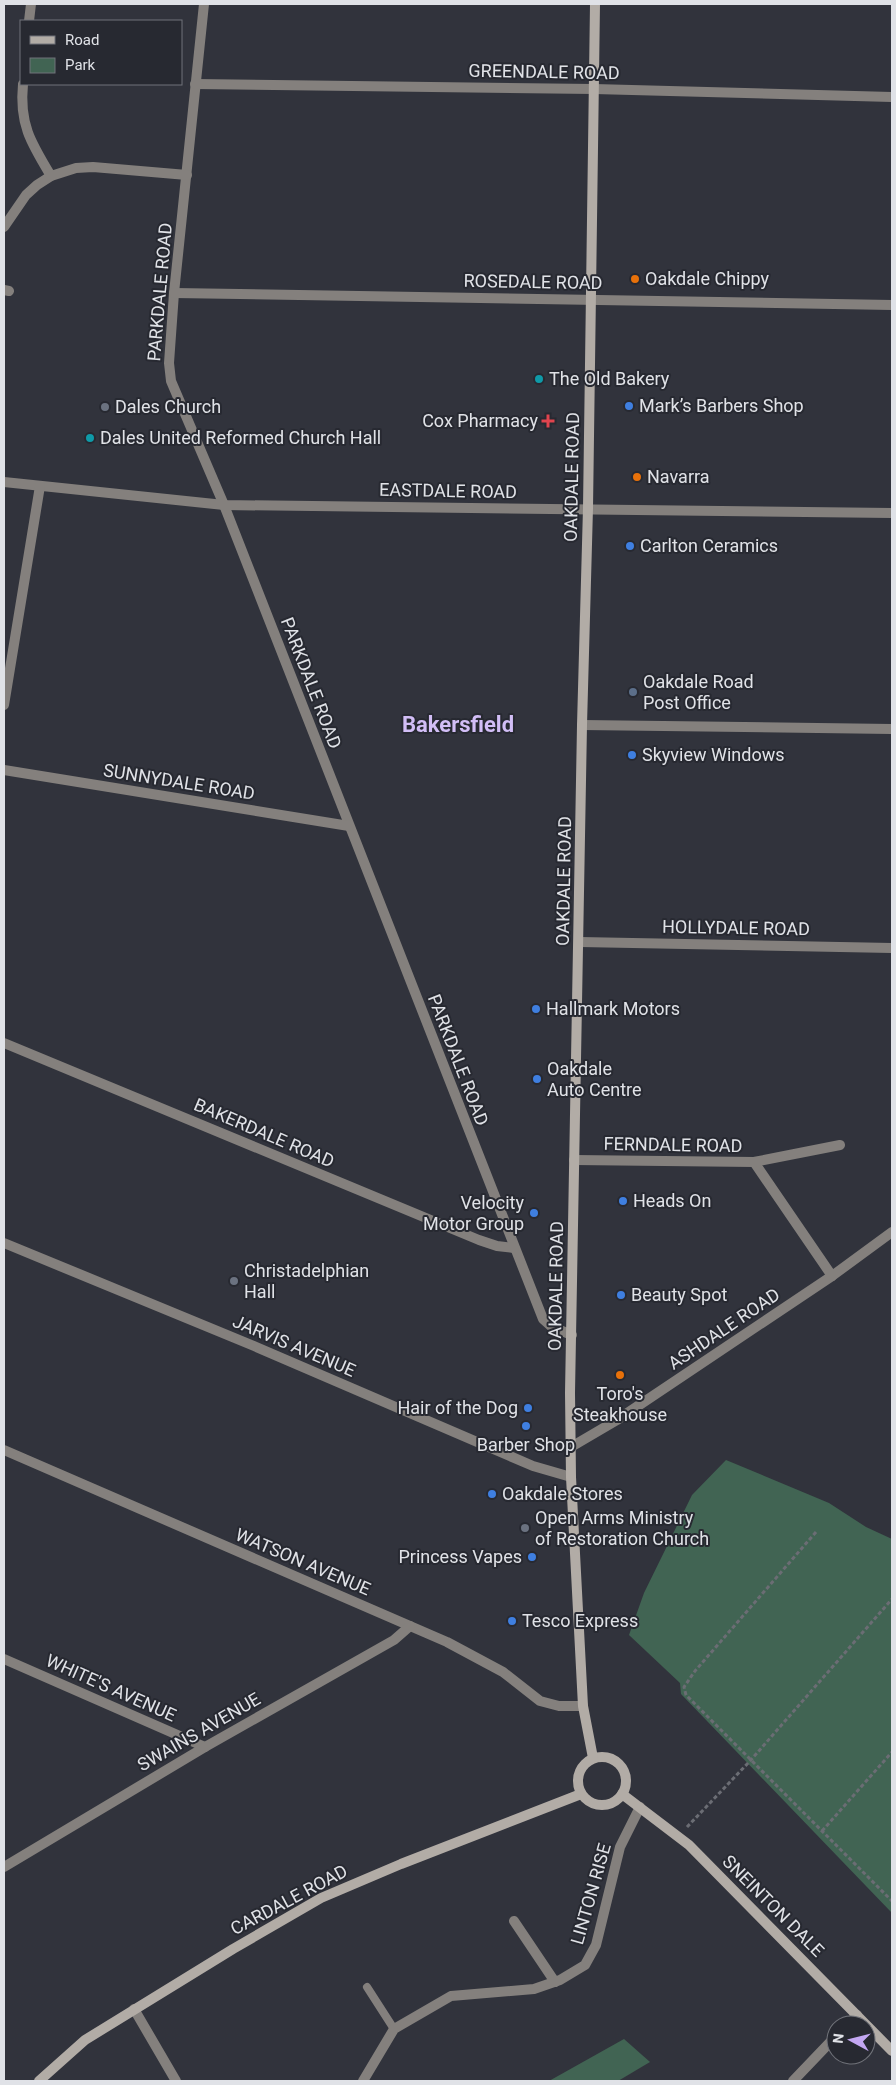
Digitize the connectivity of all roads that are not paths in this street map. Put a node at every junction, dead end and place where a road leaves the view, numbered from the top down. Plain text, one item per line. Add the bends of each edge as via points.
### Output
1 (31, 4) edge
2 (204, 4) edge
3 (595, 4) edge
4 (30, 20) edge
5 (195, 84) junction
6 (23, 85) edge
7 (594, 89) junction
8 (892, 97) edge
9 (51, 176) junction
10 (187, 176) junction
11 (4, 227) edge
12 (174, 293) junction
13 (590, 299) junction
14 (892, 305) edge
15 (4, 482) edge
16 (40, 486) junction
17 (224, 505) junction
18 (588, 508) junction
19 (892, 513) edge
20 (4, 704) edge
21 (582, 725) junction
22 (892, 729) edge
23 (4, 770) edge
24 (349, 826) junction
25 (580, 942) junction
26 (892, 948) edge
27 (4, 1043) edge
28 (840, 1145) dead end
29 (574, 1160) junction
30 (754, 1162) junction
31 (892, 1232) edge
32 (4, 1243) edge
33 (514, 1248) junction
34 (832, 1276) junction
35 (572, 1335) junction
36 (571, 1447) junction
37 (4, 1450) edge
38 (572, 1477) junction
39 (410, 1626) junction
40 (4, 1659) edge
41 (583, 1706) junction
42 (205, 1747) junction
43 (593, 1758) junction
44 (581, 1794) junction
45 (622, 1794) junction
46 (640, 1807) junction
47 (4, 1867) edge
48 (514, 1921) dead end
49 (555, 1982) junction
50 (367, 1987) dead end
51 (134, 2009) junction
52 (857, 2015) edge
53 (394, 2029) junction
54 (876, 2035) edge
55 (826, 2046) edge
56 (892, 2051) edge
57 (39, 2081) edge
58 (176, 2081) edge
59 (363, 2081) edge
60 (793, 2081) edge

1 - 4 street
2 - 5 street, PARKDALE ROAD
3 - 7 street, OAKDALE ROAD
5 - 7 street, GREENDALE ROAD
5 - 10 street, PARKDALE ROAD
6 - 9 street via 25,127
7 - 8 street, GREENDALE ROAD
7 - 13 street, OAKDALE ROAD
9 - 10 street via 76,168 93,167
9 - 11 street via 26,195
10 - 12 street, PARKDALE ROAD
12 - 13 street, ROSEDALE ROAD
12 - 17 street, PARKDALE ROAD via 169,351 171,381
13 - 14 street, ROSEDALE ROAD
13 - 18 street, OAKDALE ROAD
15 - 16 street, EASTDALE ROAD
16 - 17 street, EASTDALE ROAD
16 - 20 street
17 - 18 street, EASTDALE ROAD
17 - 24 street, PARKDALE ROAD
18 - 19 street, EASTDALE ROAD
18 - 21 street, OAKDALE ROAD
21 - 22 street
21 - 25 street, OAKDALE ROAD
23 - 24 street, SUNNYDALE ROAD
24 - 33 street, PARKDALE ROAD
25 - 26 street, HOLLYDALE ROAD
25 - 29 street, OAKDALE ROAD
27 - 33 street, BAKERDALE ROAD via 479,1240
28 - 30 street
29 - 30 street, FERNDALE ROAD
29 - 35 street, OAKDALE ROAD
30 - 34 street, FERNDALE ROAD
31 - 34 street, ASHDALE ROAD
32 - 38 street, JARVIS AVENUE via 533,1466
33 - 35 street, PARKDALE ROAD via 542,1319
34 - 36 street, ASHDALE ROAD via 617,1420
35 - 36 street, OAKDALE ROAD
36 - 38 street, OAKDALE ROAD
37 - 39 street, WATSON AVENUE
38 - 41 street, OAKDALE ROAD
39 - 41 street, WATSON AVENUE via 491,1665 540,1700 559,1706
39 - 42 street, SWAINS AVENUE via 394,1640
40 - 42 street, WHITE'S AVENUE
41 - 43 street, OAKDALE ROAD
42 - 47 street, SWAINS AVENUE
43 - 44 street via 581,1769 578,1786
43 - 45 street via 608,1758 620,1766 626,1780
44 - 45 street via 597,1805 607,1805
44 - 51 street, CARDALE ROAD via 321,1898
45 - 46 street, SNEINTON DALE
46 - 49 street, LINTON RISE via 620,1847 596,1945 586,1965
46 - 52 street, SNEINTON DALE via 678,1836
48 - 49 street
49 - 53 street, LINTON RISE via 534,1989 451,1996
50 - 53 lane
51 - 57 street, CARDALE ROAD via 85,2040
51 - 58 street
53 - 59 street, LINTON RISE
54 - 56 street, SNEINTON DALE
55 - 60 street

